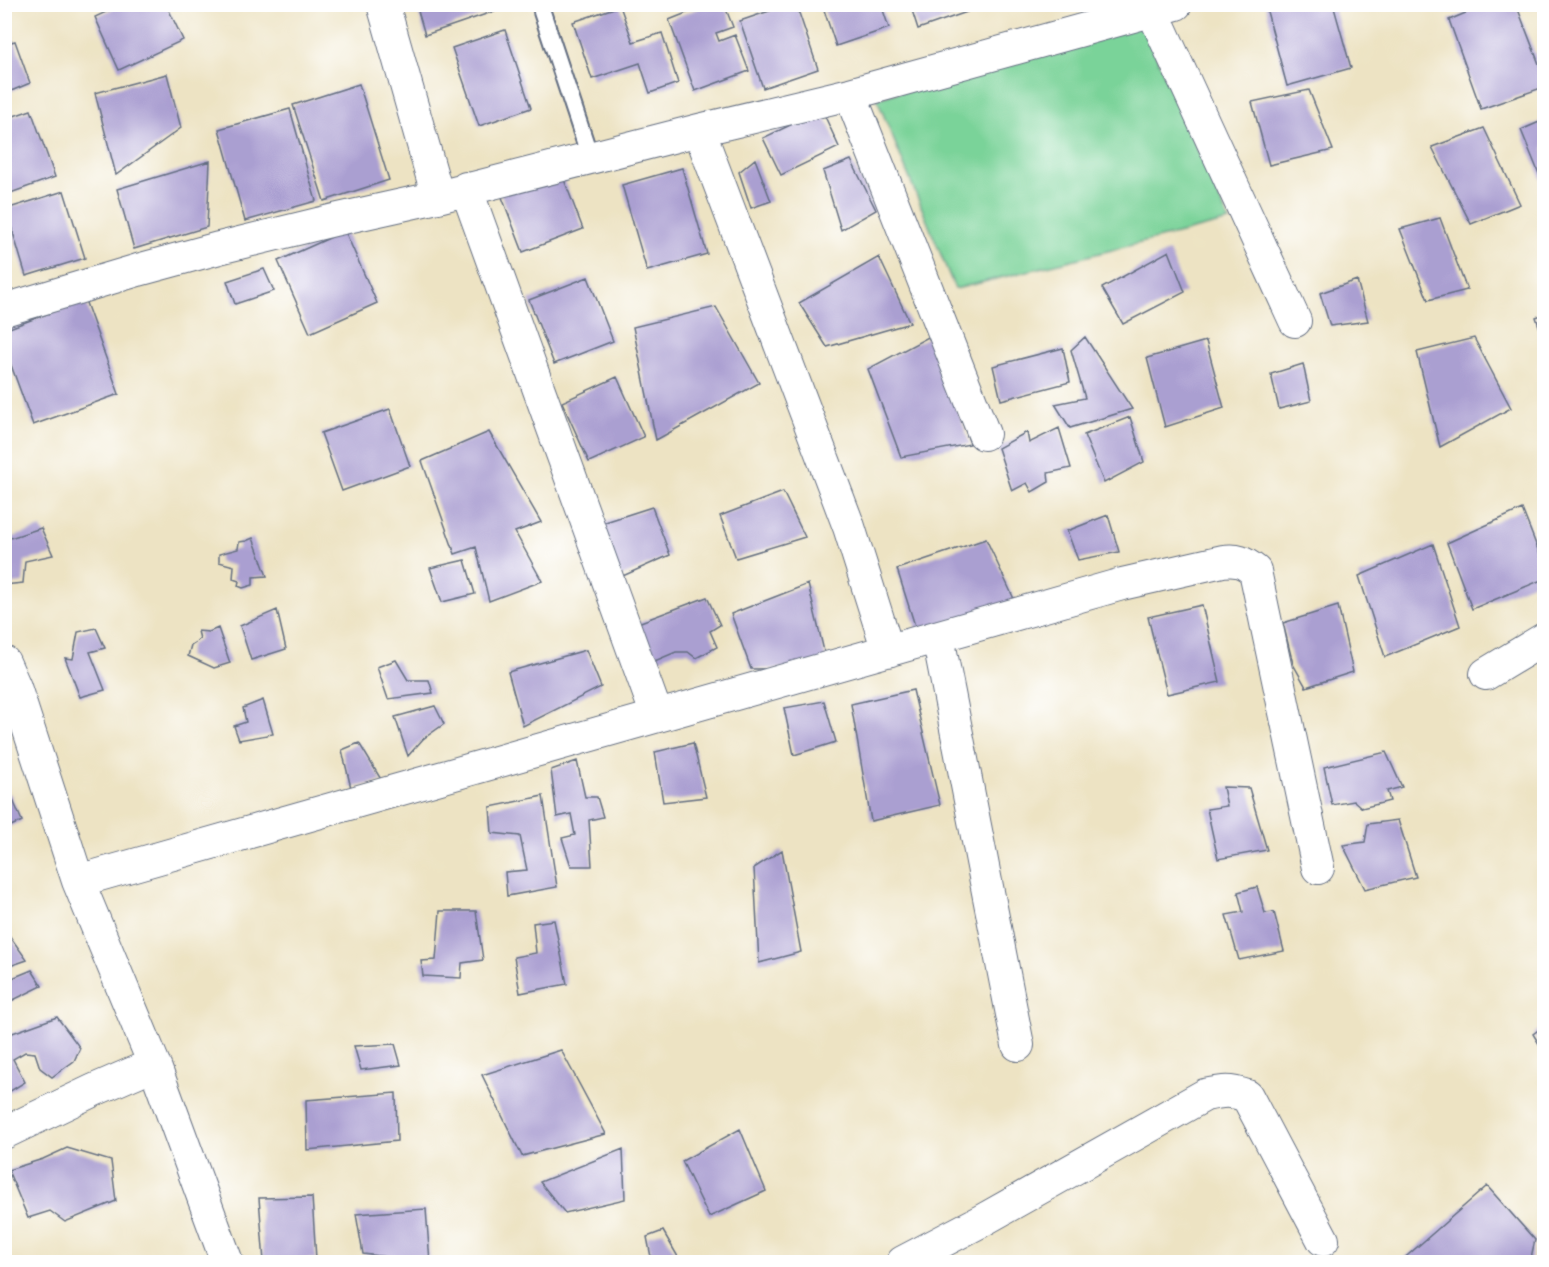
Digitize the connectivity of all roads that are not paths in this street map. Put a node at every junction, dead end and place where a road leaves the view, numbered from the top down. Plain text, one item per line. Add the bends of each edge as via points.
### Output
1 (383, 4) edge
2 (1164, 8) edge
3 (542, 12) dead end
4 (850, 94) junction
5 (699, 130) junction
6 (590, 157) junction
7 (452, 192) junction
8 (4, 310) edge
9 (1295, 321) dead end
10 (984, 434) dead end
11 (938, 637) junction
12 (1545, 639) edge
13 (888, 651) junction
14 (4, 662) edge
15 (1486, 674) dead end
16 (657, 716) junction
17 (1318, 868) dead end
18 (78, 881) junction
19 (1018, 1045) dead end
20 (154, 1064) junction
21 (4, 1133) edge
22 (1323, 1240) dead end
23 (227, 1263) edge
24 (903, 1263) edge

1 - 7 street
2 - 4 street
2 - 9 street
3 - 6 lane
4 - 5 street
4 - 10 street
5 - 6 street
5 - 13 street via 849,527
6 - 7 street
7 - 8 street via 138,270
7 - 16 street
11 - 13 street
11 - 17 street via 1133,581 1223,561 1246,563 1254,571
11 - 19 street
12 - 15 street
13 - 16 street
14 - 18 street
16 - 18 street
18 - 20 street
20 - 21 street
20 - 23 street
22 - 24 street via 1247,1096 1232,1091 1205,1095

